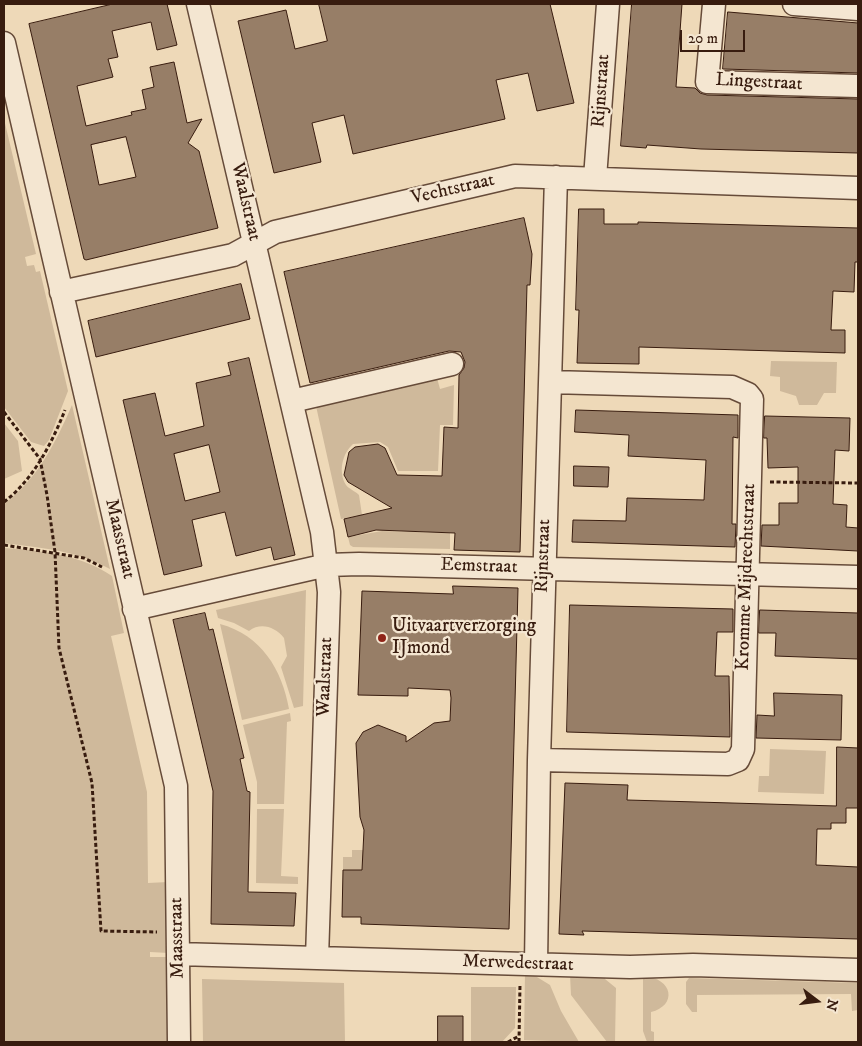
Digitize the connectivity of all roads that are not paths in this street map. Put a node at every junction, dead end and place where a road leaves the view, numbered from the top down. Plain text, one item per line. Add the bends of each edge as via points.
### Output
1 (198, 4) edge
2 (608, 4) edge
3 (714, 4) edge
4 (794, 4) edge
5 (858, 9) edge
6 (4, 43) edge
7 (858, 86) edge
8 (556, 177) junction
9 (596, 178) junction
10 (858, 188) edge
11 (254, 244) junction
12 (61, 292) junction
13 (452, 364) dead end
14 (551, 382) junction
15 (292, 400) junction
16 (327, 565) junction
17 (544, 569) junction
18 (746, 574) junction
19 (858, 577) edge
20 (134, 609) junction
21 (539, 760) junction
22 (178, 943) junction
23 (317, 958) junction
24 (528, 964) junction
25 (858, 970) edge
26 (178, 1042) edge

1 - 11 street, Waalstraat
2 - 9 street, Rijnstraat
3 - 7 street, Lingestraat via 707,82
4 - 5 street
6 - 12 street, Maasstraat
8 - 9 street, Vechtstraat
8 - 11 street, Vechtstraat via 515,176 275,232
8 - 14 street, Rijnstraat
9 - 10 street, Vechtstraat
11 - 12 street, Vechtstraat via 233,255
11 - 15 street, Waalstraat
12 - 20 street, Maasstraat
13 - 15 street
14 - 17 street, Rijnstraat
14 - 18 street, Kromme Mijdrechtstraat via 732,387 741,389 752,399
15 - 16 street, Waalstraat
16 - 17 street, Eemstraat
16 - 20 street, Eemstraat
16 - 23 street, Waalstraat via 329,592
17 - 18 street, Eemstraat
17 - 21 street, Rijnstraat
18 - 19 street, Eemstraat
18 - 21 street, Kromme Mijdrechtstraat via 742,749 738,760 728,764
20 - 22 street, Maasstraat via 176,786
21 - 24 street, Rijnstraat
22 - 23 street, Merwedestraat
22 - 26 street, Maasstraat
23 - 24 street, Merwedestraat
24 - 25 street, Merwedestraat

